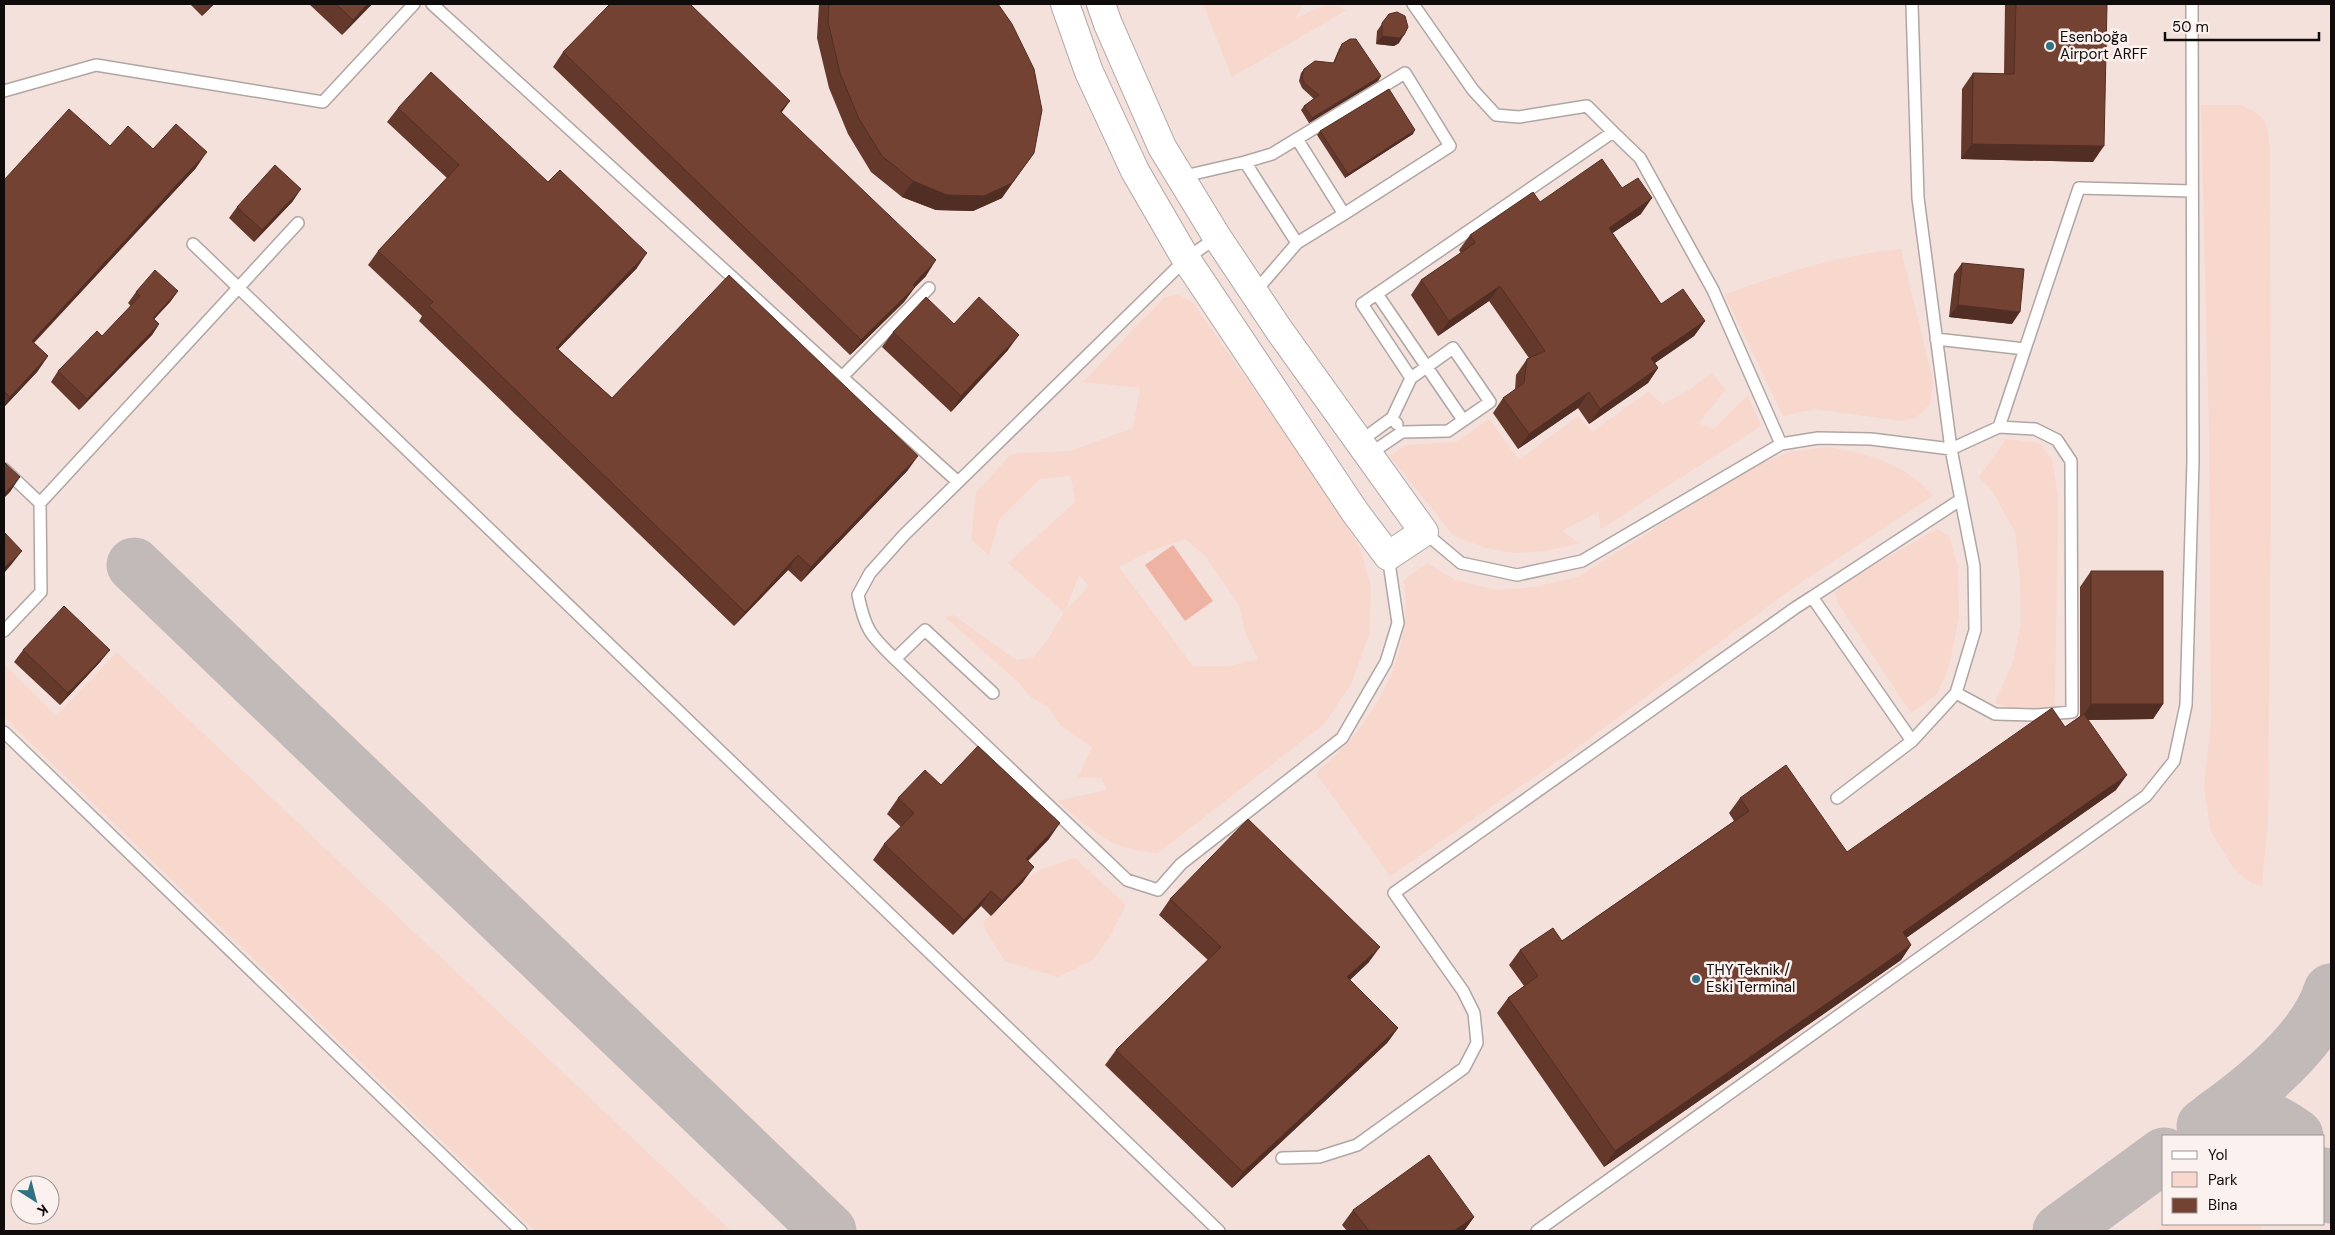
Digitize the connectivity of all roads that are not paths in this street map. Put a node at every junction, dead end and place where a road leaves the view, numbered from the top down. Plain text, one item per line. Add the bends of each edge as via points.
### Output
1 (414, 4) edge
2 (432, 4) edge
3 (1065, 4) edge
4 (1101, 4) edge
5 (1413, 4) edge
6 (1912, 4) edge
7 (2192, 4) edge
8 (4, 91) edge
9 (1612, 132) junction
10 (1297, 139) junction
11 (1245, 162) junction
12 (1180, 177) junction
13 (2192, 191) junction
14 (1344, 214) junction
15 (298, 223) dead end
16 (1217, 237) junction
17 (1297, 243) junction
18 (193, 244) dead end
19 (1186, 259) junction
20 (238, 288) junction
21 (930, 288) edge
22 (1254, 293) junction
23 (1377, 294) junction
24 (1936, 339) junction
25 (2025, 350) junction
26 (1426, 367) junction
27 (842, 377) junction
28 (1411, 378) junction
29 (1392, 418) junction
30 (1463, 420) junction
31 (1998, 427) junction
32 (1402, 432) junction
33 (1781, 444) junction
34 (1363, 449) junction
35 (1951, 449) junction
36 (4, 469) edge
37 (958, 482) junction
38 (1960, 500) junction
39 (40, 503) junction
40 (1424, 532) junction
41 (1388, 556) junction
42 (1812, 597) junction
43 (4, 631) edge
44 (895, 659) junction
45 (993, 693) dead end
46 (1956, 693) junction
47 (4, 732) edge
48 (1912, 741) junction
49 (1837, 798) dead end
50 (1282, 1158) edge
51 (521, 1231) edge
52 (1219, 1231) edge
53 (1537, 1231) edge

1 - 8 lane via 323,102 96,65
2 - 27 lane
3 - 19 street via 1089,72 1135,171
4 - 12 street via 1162,147
5 - 9 lane via 1473,90 1496,115 1519,117 1588,106
6 - 24 lane via 1918,198
7 - 13 lane
9 - 23 lane
9 - 33 lane via 1640,158 1713,290
10 - 11 lane via 1272,154
10 - 14 lane
10 - 14 lane via 1405,73 1450,146
11 - 12 lane
11 - 17 lane
12 - 16 street
13 - 25 lane via 2079,188
13 - 53 lane via 2193,461 2186,695 2174,760 2146,796
14 - 17 lane
15 - 20 lane
16 - 19 lane
16 - 22 street
17 - 22 lane
18 - 20 lane
19 - 37 lane
19 - 41 street via 1355,512
20 - 39 lane
20 - 52 lane
21 - 27 lane
22 - 34 street
23 - 26 lane
23 - 28 lane via 1362,304
24 - 25 lane
24 - 35 lane
25 - 31 lane
26 - 28 lane
26 - 30 lane
26 - 30 lane via 1452,348 1490,402
27 - 37 lane
28 - 29 lane
29 - 32 lane
29 - 34 lane
30 - 32 lane via 1448,431
31 - 35 lane
31 - 46 lane via 2035,429 2057,440 2071,461 2072,712 1995,714
32 - 34 lane
33 - 35 lane via 1818,438 1871,439
33 - 40 lane via 1582,561 1517,575 1461,563
34 - 40 street
35 - 38 lane
36 - 39 lane
37 - 44 lane via 870,573 858,595 862,618 871,635
38 - 42 lane
38 - 46 lane via 1974,566 1975,630
39 - 43 lane via 41,592
40 - 41 street
41 - 44 lane via 1398,623 1386,662 1342,738 1180,864 1158,890 1127,880
42 - 48 lane
42 - 50 lane via 1394,893 1462,991 1474,1013 1477,1043 1464,1068 1356,1145 1319,1157
44 - 45 lane via 926,630
46 - 48 lane
47 - 51 lane
48 - 49 lane

